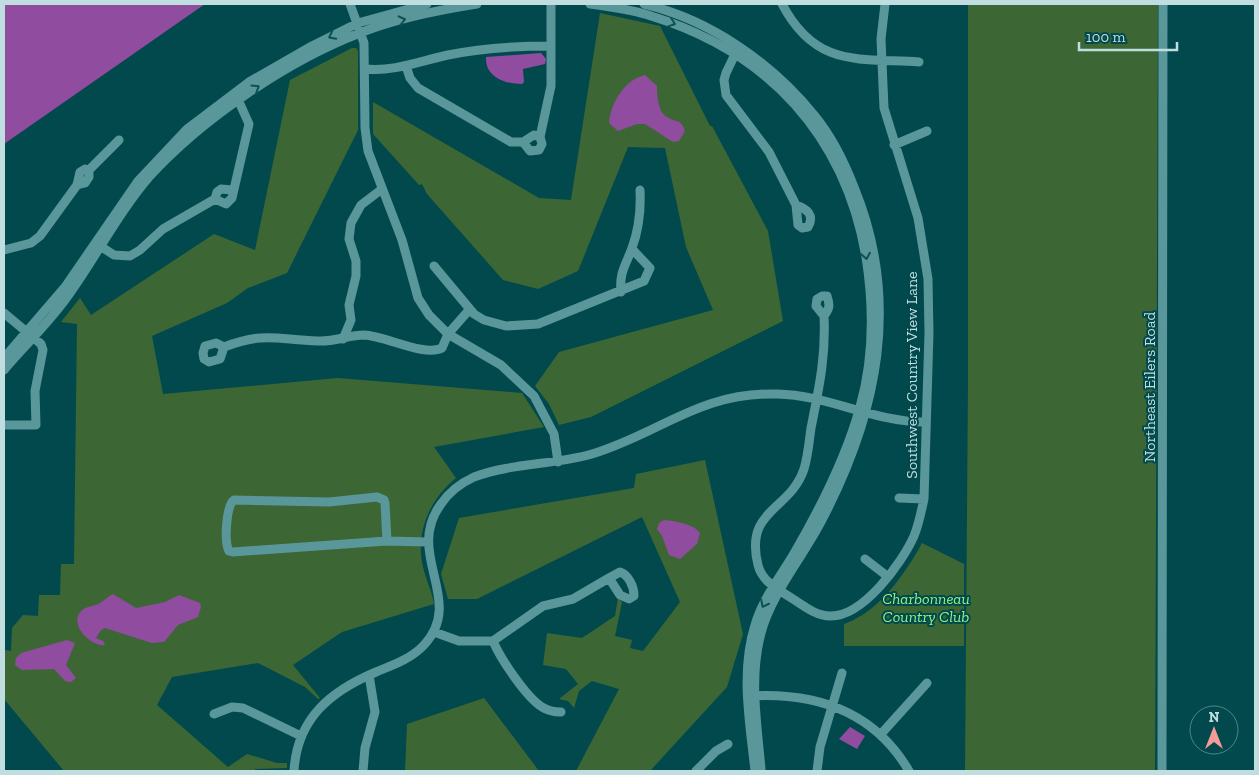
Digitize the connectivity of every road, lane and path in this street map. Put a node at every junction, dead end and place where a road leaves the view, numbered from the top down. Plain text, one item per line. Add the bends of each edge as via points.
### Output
1 (350, 4) edge
2 (427, 4) edge
3 (477, 4) edge
4 (551, 4) edge
5 (590, 4) edge
6 (649, 4) edge
7 (782, 4) edge
8 (885, 4) edge
9 (1163, 4) edge
10 (650, 15) junction
11 (360, 28) junction
12 (551, 46) junction
13 (737, 50) junction
14 (881, 60) junction
15 (920, 62) dead end
16 (406, 66) junction
17 (365, 69) junction
18 (236, 96) junction
19 (927, 131) dead end
20 (540, 136) junction
21 (119, 140) dead end
22 (523, 142) junction
23 (894, 145) junction
24 (382, 189) junction
25 (640, 190) dead end
26 (796, 205) dead end
27 (98, 244) junction
28 (632, 249) junction
29 (4, 250) edge
30 (434, 266) dead end
31 (620, 292) junction
32 (469, 310) junction
33 (4, 313) edge
34 (824, 316) dead end
35 (351, 320) junction
36 (29, 334) junction
37 (448, 334) junction
38 (363, 335) junction
39 (343, 339) junction
40 (224, 347) dead end
41 (4, 358) edge
42 (4, 370) edge
43 (818, 400) junction
44 (863, 411) junction
45 (924, 422) junction
46 (4, 425) edge
47 (558, 462) junction
48 (899, 498) dead end
49 (924, 499) junction
50 (386, 541) junction
51 (428, 542) junction
52 (865, 559) dead end
53 (887, 576) junction
54 (609, 578) dead end
55 (777, 589) junction
56 (434, 632) junction
57 (493, 640) junction
58 (842, 673) dead end
59 (369, 675) junction
60 (927, 684) dead end
61 (751, 696) junction
62 (832, 706) junction
63 (560, 712) dead end
64 (214, 714) dead end
65 (881, 734) junction
66 (302, 736) junction
67 (728, 744) dead end
68 (294, 771) edge
69 (363, 771) edge
70 (696, 771) edge
71 (755, 771) edge
72 (761, 771) edge
73 (817, 771) edge
74 (909, 771) edge
75 (1162, 771) edge

1 - 11 street
2 - 11 street
11 -> 3 street
4 - 12 street
5 - 10 street
6 - 10 street
6 - 13 street via 699,24
7 - 14 street via 802,31 821,48 848,58
8 - 14 street, Southwest Country View Lane
9 - 75 street, Northeast Eilers Road
10 -> 13 street
11 - 17 street
11 - 18 street
12 - 16 street via 484,49
12 - 20 street via 550,92
13 - 26 street via 724,80 726,95 770,152
13 - 44 street via 788,85 822,123 843,158 861,204 873,247 880,308 878,354
14 - 15 street
14 - 23 street, Southwest Country View Lane via 884,108
16 - 17 street via 387,70
16 - 22 street via 413,83 424,92 506,140
17 - 24 street via 367,144
18 - 27 street via 154,172
18 - 27 street via 247,116 248,132 232,190 221,189 215,199 163,229 135,254 119,256
19 - 23 street
20 - 22 street via 528,137
20 - 22 street via 542,144 535,152
21 - 29 street via 89,170 85,183 77,185 40,236 26,245
23 - 45 street, Southwest Country View Lane via 918,218 926,263 929,333
24 - 35 street via 361,205 351,223 349,239 357,268 349,305
24 - 37 street via 402,240 418,298 428,315
25 - 28 street via 638,227
27 - 36 street
28 - 31 street via 621,272
28 - 31 street via 650,268 648,276 639,285
30 - 32 street
31 - 32 street via 527,326 495,324
32 - 37 street
33 - 36 street
34 - 43 street via 825,358
35 - 38 street
35 - 39 street
36 - 41 street
36 - 42 street
36 - 46 street via 43,350 34,391 36,425
37 - 38 street via 442,348 431,351
37 - 47 street via 501,365 534,396 554,434
38 - 39 street
39 - 40 street via 319,341 259,337
43 - 44 street
43 - 47 street via 778,394 721,399 610,447
43 - 55 street via 802,475 786,497 768,513 758,532 759,570
44 - 45 street via 903,421
44 - 55 street via 816,516
45 - 49 street, Southwest Country View Lane
47 - 51 street via 489,473 463,483 448,494 436,511
48 - 49 street
49 - 53 street, Southwest Country View Lane via 914,535 901,560
50 - 50 street via 233,552 229,551 225,540 230,505 234,500 348,501 378,497 384,500
50 - 51 street
51 - 56 street via 440,599 440,615
52 - 53 street
53 - 55 street, Southwest Country View Lane via 866,600 835,616 818,614
54 - 57 street via 573,599 543,606
55 - 61 street via 762,606 754,626 748,665
56 - 57 street via 458,642
56 - 59 street via 415,654
57 - 63 street via 538,705
58 - 62 street
59 - 66 street via 330,698 313,716
59 - 69 street via 375,712 364,748
60 - 65 street
61 - 62 street via 784,695
61 - 71 street
61 - 72 street
62 - 65 street via 853,715
62 - 73 street
64 - 66 street via 243,708
65 - 74 street
66 - 68 street
67 - 70 street via 716,750

